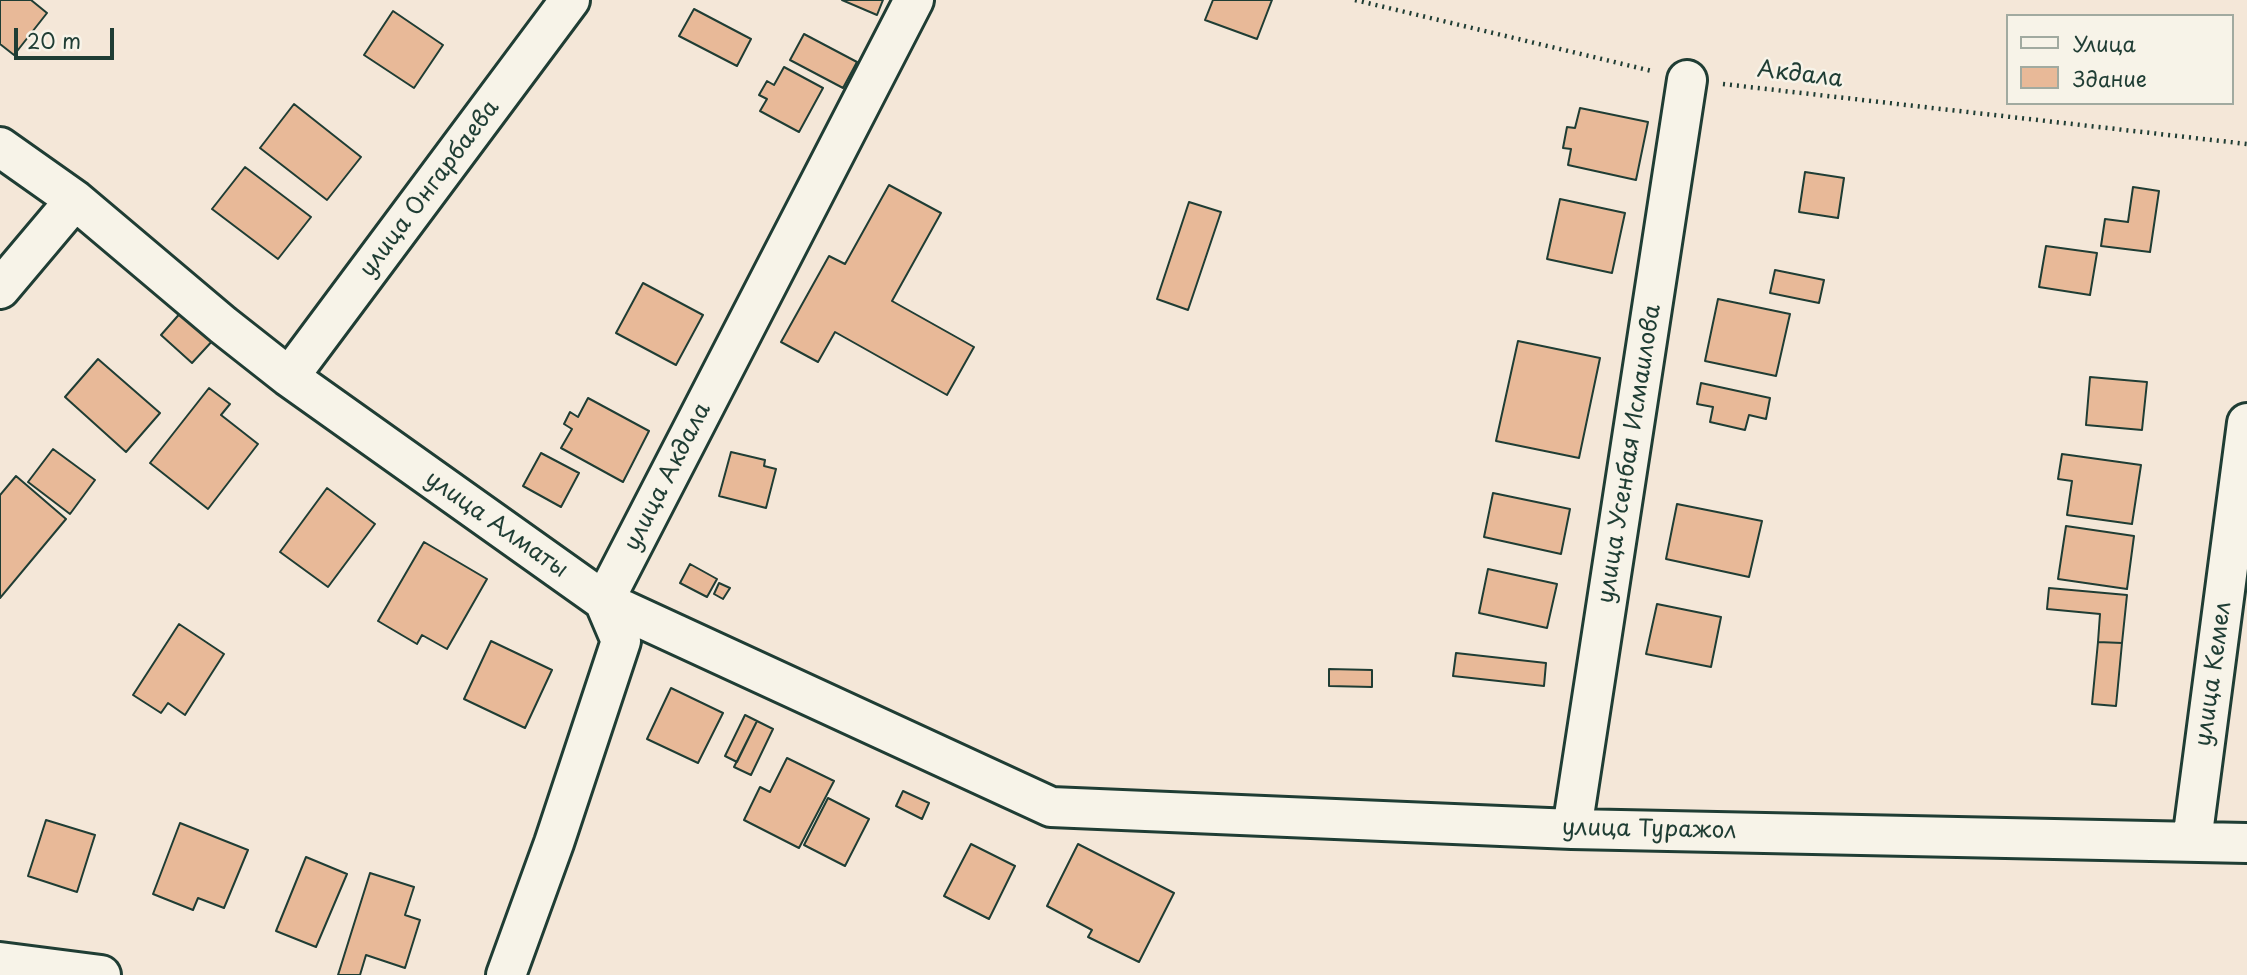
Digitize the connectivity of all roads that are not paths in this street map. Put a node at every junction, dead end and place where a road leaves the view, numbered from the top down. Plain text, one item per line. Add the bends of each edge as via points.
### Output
1 (570, 0) edge
2 (914, 0) edge
3 (1687, 80) road end
4 (0, 147) edge
5 (75, 200) junction
6 (0, 289) edge
7 (289, 377) junction
8 (2247, 423) edge
9 (604, 601) junction
10 (1051, 807) joint
11 (1572, 829) junction
12 (2192, 841) junction
13 (2247, 843) edge
14 (0, 962) edge
15 (101, 975) edge
16 (506, 975) edge

1 - 7 street, улица Онгарбаева
2 - 9 street, улица Акдала
3 - 11 street, улица Усенбая Исмаилова
4 - 5 street, улица Алматы
5 - 6 street
5 - 7 street, улица Алматы
7 - 9 street, улица Алматы
8 - 12 street, улица Кемел
9 - 10 street, улица Алматы
9 - 16 street via 621,641
10 - 11 street, улица Туражол
11 - 12 street, улица Туражол
12 - 13 street, улица Туражол
14 - 15 street

